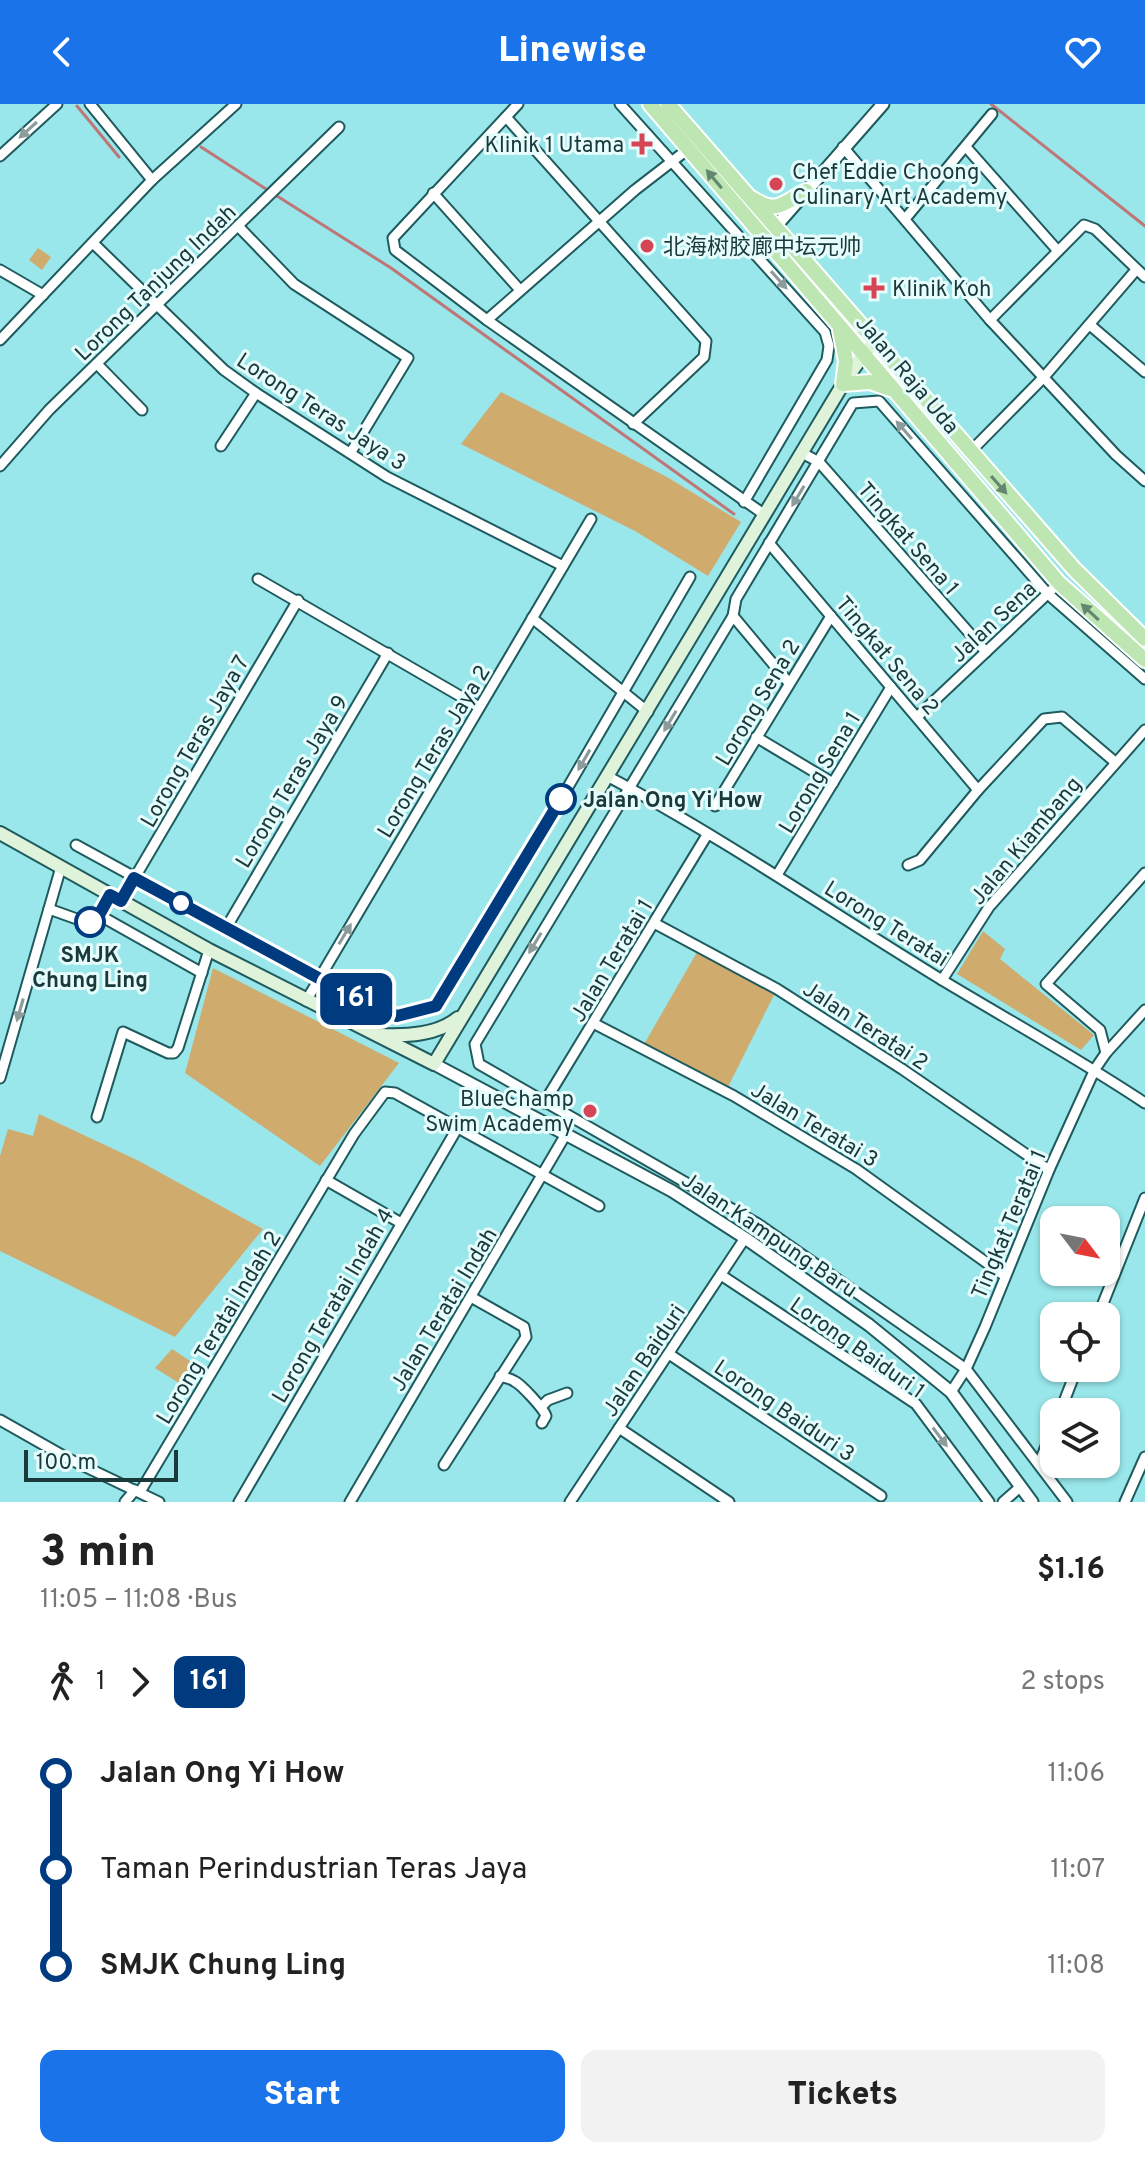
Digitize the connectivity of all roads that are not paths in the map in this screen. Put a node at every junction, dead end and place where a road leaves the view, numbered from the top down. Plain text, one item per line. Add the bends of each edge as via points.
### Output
1 (57, 104) edge
2 (106, 104) edge
3 (236, 104) edge
4 (518, 104) edge
5 (620, 104) edge
6 (650, 104) edge
7 (668, 104) edge
8 (883, 104) edge
9 (94, 108) edge
10 (992, 114) dead end
11 (506, 117) junction
12 (339, 127) dead end
13 (694, 144) junction
14 (843, 147) junction
15 (966, 147) junction
16 (0, 156) edge
17 (671, 160) junction
18 (152, 180) junction
19 (806, 191) junction
20 (433, 193) junction
21 (745, 195) junction
22 (905, 219) junction
23 (600, 221) junction
24 (238, 226) junction
25 (770, 234) junction
26 (93, 243) junction
27 (1058, 251) junction
28 (0, 270) edge
29 (1136, 270) junction
30 (1145, 277) edge
31 (520, 290) junction
32 (43, 295) junction
33 (156, 306) junction
34 (487, 320) junction
35 (990, 320) junction
36 (1090, 325) junction
37 (839, 326) junction
38 (0, 340) edge
39 (875, 342) junction
40 (863, 355) junction
41 (97, 364) junction
42 (1145, 372) edge
43 (1044, 377) junction
44 (843, 384) junction
45 (893, 391) junction
46 (256, 393) junction
47 (142, 410) dead end
48 (633, 424) junction
49 (221, 446) dead end
50 (351, 452) junction
51 (970, 452) junction
52 (802, 453) junction
53 (819, 462) junction
54 (0, 466) edge
55 (1145, 481) edge
56 (744, 502) junction
57 (765, 515) junction
58 (591, 519) dead end
59 (769, 543) junction
60 (563, 566) junction
61 (690, 577) dead end
62 (258, 579) dead end
63 (1054, 588) junction
64 (721, 589) junction
65 (736, 599) junction
66 (298, 600) junction
67 (733, 616) junction
68 (831, 616) junction
69 (532, 618) junction
70 (1132, 627) junction
71 (1145, 639) edge
72 (1121, 640) junction
73 (986, 652) junction
74 (388, 653) junction
75 (1145, 660) edge
76 (1145, 679) edge
77 (789, 683) junction
78 (891, 687) junction
79 (623, 692) junction
80 (479, 707) junction
81 (648, 712) junction
82 (917, 717) junction
83 (1145, 730) edge
84 (756, 737) junction
85 (1115, 762) junction
86 (609, 777) junction
87 (833, 783) junction
88 (630, 788) junction
89 (978, 790) junction
90 (715, 806) dead end
91 (0, 833) edge
92 (707, 835) junction
93 (76, 845) dead end
94 (908, 865) dead end
95 (61, 867) junction
96 (1145, 873) edge
97 (777, 875) junction
98 (134, 878) junction
99 (116, 898) junction
100 (49, 909) junction
101 (99, 915) junction
102 (654, 923) junction
103 (226, 928) junction
104 (209, 950) junction
105 (202, 973) junction
106 (318, 980) junction
107 (942, 980) junction
108 (306, 1001) junction
109 (1145, 1010) edge
110 (464, 1013) junction
111 (593, 1023) junction
112 (373, 1034) junction
113 (1106, 1053) junction
114 (434, 1064) junction
115 (1095, 1069) junction
116 (0, 1078) edge
117 (544, 1103) junction
118 (1145, 1103) edge
119 (97, 1117) dead end
120 (458, 1127) junction
121 (566, 1134) junction
122 (1049, 1170) junction
123 (543, 1174) junction
124 (326, 1180) junction
125 (1145, 1198) edge
126 (599, 1206) dead end
127 (401, 1223) junction
128 (745, 1238) junction
129 (721, 1275) junction
130 (1005, 1276) junction
131 (471, 1297) junction
132 (1104, 1302) edge
133 (669, 1354) junction
134 (510, 1362) junction
135 (966, 1369) junction
136 (500, 1376) junction
137 (515, 1381) junction
138 (951, 1392) junction
139 (567, 1393) dead end
140 (542, 1406) junction
141 (0, 1420) edge
142 (542, 1423) dead end
143 (619, 1428) junction
144 (1145, 1457) edge
145 (1039, 1464) joint
146 (444, 1465) dead end
147 (1020, 1487) junction
148 (137, 1491) junction
149 (881, 1496) dead end
150 (125, 1502) edge
151 (159, 1502) edge
152 (239, 1502) edge
153 (350, 1502) edge
154 (570, 1502) edge
155 (729, 1502) edge
156 (989, 1502) edge
157 (1003, 1502) edge
158 (1032, 1502) edge
159 (1067, 1502) edge
160 (1125, 1502) edge

1 -> 16 street
2 - 9 street
3 - 18 street
4 - 11 street
5 - 17 street
6 - 13 main road, Jalan Raja Uda
7 - 13 main road, Jalan Raja Uda
8 - 14 street
9 - 18 street
10 - 15 street
11 - 20 street
11 - 23 street
12 - 24 street, Lorong Tanjung Indah
13 - 17 street
13 - 21 main road, Jalan Raja Uda
25 -> 13 main road, Jalan Raja Uda
14 - 19 street
14 - 22 street
15 - 22 street
15 - 27 street
17 - 23 street
17 -> 56 street via 825,332 829,346 827,360
18 - 26 street
19 - 21 main road via 782,207
19 - 25 street
20 - 31 street
20 - 34 street via 393,238 395,250
21 - 25 main road, Jalan Raja Uda
22 - 35 street
23 - 31 street
23 - 48 street via 706,341 704,357
24 - 33 street, Lorong Tanjung Indah
24 - 50 street via 294,284 408,358
25 - 37 main road, Jalan Raja Uda
25 - 39 main road, Jalan Raja Uda
26 - 32 street
26 - 33 street, Lorong Teras Jaya 3
27 - 29 street via 1084,225 1095,229
27 - 35 street
28 - 32 street
29 - 30 street
29 - 36 street
31 - 34 street
32 - 38 street
33 - 41 street, Lorong Tanjung Indah
33 - 46 street, Lorong Teras Jaya 3
34 - 48 street
35 - 43 street
36 - 42 street
36 - 43 street
37 - 40 main road, Jalan Raja Uda
37 - 44 main road via 845,352
39 - 40 main road
39 - 51 main road, Jalan Raja Uda
40 - 44 main road
40 - 45 main road, Jalan Raja Uda
41 - 47 street
41 - 54 street, Lorong Tanjung Indah
43 - 51 street
43 - 55 street
44 - 45 main road via 870,382
44 - 52 main road
45 - 63 main road, Jalan Raja Uda
46 - 49 street
46 - 50 street, Lorong Teras Jaya 3
48 - 56 street
50 - 60 street, Lorong Teras Jaya 3 via 387,477
51 -> 70 main road, Jalan Raja Uda
52 - 53 street, Tingkat Sena 1
52 - 57 main road
53 -> 59 street
63 -> 53 street, Jalan Raja Uda via 879,401 853,403
53 - 73 street, Tingkat Sena 1
56 - 57 street
57 - 64 main road
58 - 60 street, Lorong Teras Jaya 2
59 - 65 street
59 - 68 street, Tingkat Sena 2
60 - 69 street, Lorong Teras Jaya 2
61 - 79 street
62 - 66 street
72 -> 63 main road, Jalan Raja Uda
63 - 73 street, Jalan Sena
63 - 76 street, Jalan Raja Uda
64 - 65 street
64 - 81 main road
65 - 67 street
66 - 74 street
66 - 98 street, Lorong Teras Jaya 7
67 - 77 street
67 -> 88 street
68 - 77 street, Lorong Sena 2
68 - 78 street, Tingkat Sena 2
69 - 79 street
69 - 80 street, Lorong Teras Jaya 2
70 - 71 main road, Jalan Raja Uda
70 - 72 main road
72 - 75 main road, Jalan Raja Uda
73 - 82 street, Jalan Sena
74 - 80 street
74 - 103 street, Lorong Teras Jaya 9
77 - 84 street, Lorong Sena 2
78 - 82 street, Tingkat Sena 2
78 - 87 street, Lorong Sena 1
79 - 81 street
79 -> 106 street via 436,1006 397,1016
106 -> 80 street, Lorong Teras Jaya 2
81 - 86 main road
82 - 89 street, Tingkat Sena 2
83 - 85 street, Jalan Kiambang
84 - 87 street
84 - 90 street, Lorong Sena 2
85 - 89 street via 1062,717 1044,719
85 - 107 street, Jalan Kiambang via 989,907
86 - 88 street, Lorong Teratai
86 - 110 main road
87 - 97 street, Lorong Sena 1
88 - 92 street, Lorong Teratai
88 -> 117 street via 475,1044 479,1064
89 - 94 street via 920,860
91 - 95 main road
92 - 97 street, Lorong Teratai
92 - 102 street, Jalan Teratai 1
93 - 98 street
95 - 99 main road
95 - 100 street
96 - 113 street via 1046,984 1100,1030
97 - 107 street, Lorong Teratai
98 - 99 street, Lorong Teras Jaya 7
98 - 103 street
99 - 101 street, Lorong Teras Jaya 7
99 - 104 main road
100 - 101 street via 88,923
100 -> 116 street
101 - 105 street
102 - 111 street, Jalan Teratai 1
102 - 122 street, Jalan Teratai 2 via 777,989
103 - 106 street
104 - 105 street
104 - 108 main road
105 - 119 street via 174,1053 123,1032
106 - 108 street, Lorong Teras Jaya 2
107 - 115 street, Lorong Teratai
108 - 112 main road
109 - 113 street, Tingkat Teratai 1
110 - 112 main road via 445,1028 401,1036
110 - 114 main road
111 - 117 street, Jalan Teratai 1
111 - 130 street, Jalan Teratai 3 via 726,1091 856,1169
112 - 114 main road
113 - 115 street, Tingkat Teratai 1
114 - 121 street, Jalan Kampung Baru
115 - 118 street, Lorong Teratai
115 - 122 street, Tingkat Teratai 1
117 - 135 street via 758,1224
120 - 123 street
120 - 124 street via 385,1092
120 - 127 street, Lorong Teratai Indah 4
121 - 123 street, Jalan Teratai Indah
121 - 128 street, Jalan Kampung Baru
122 - 130 street, Tingkat Teratai 1
123 - 126 street
123 - 131 street, Jalan Teratai Indah
124 - 127 street
124 - 148 street, Lorong Teratai Indah 2
125 - 132 street
127 - 152 street, Lorong Teratai Indah 4
128 - 129 street, Jalan Baiduri
128 - 138 street, Jalan Kampung Baru via 869,1325
129 - 133 street, Jalan Baiduri
129 -> 156 street, Lorong Baiduri 1 via 916,1404
130 - 135 street, Tingkat Teratai 1
131 - 134 street via 524,1327 526,1337
131 - 153 street, Jalan Teratai Indah
133 - 143 street, Jalan Baiduri
133 - 149 street, Lorong Baiduri 3
134 - 136 street
134 - 137 street
135 - 138 street, Tingkat Teratai 1
135 - 145 street
136 - 137 street
136 - 146 street
137 - 140 street
138 - 147 street, Jalan Kampung Baru
139 - 140 street
140 - 142 street
141 - 148 street
143 - 154 street, Jalan Baiduri
143 - 155 street
144 - 160 street
145 - 159 street
147 - 157 street
147 - 158 street, Jalan Kampung Baru
148 - 150 street, Lorong Teratai Indah 2
148 - 151 street

